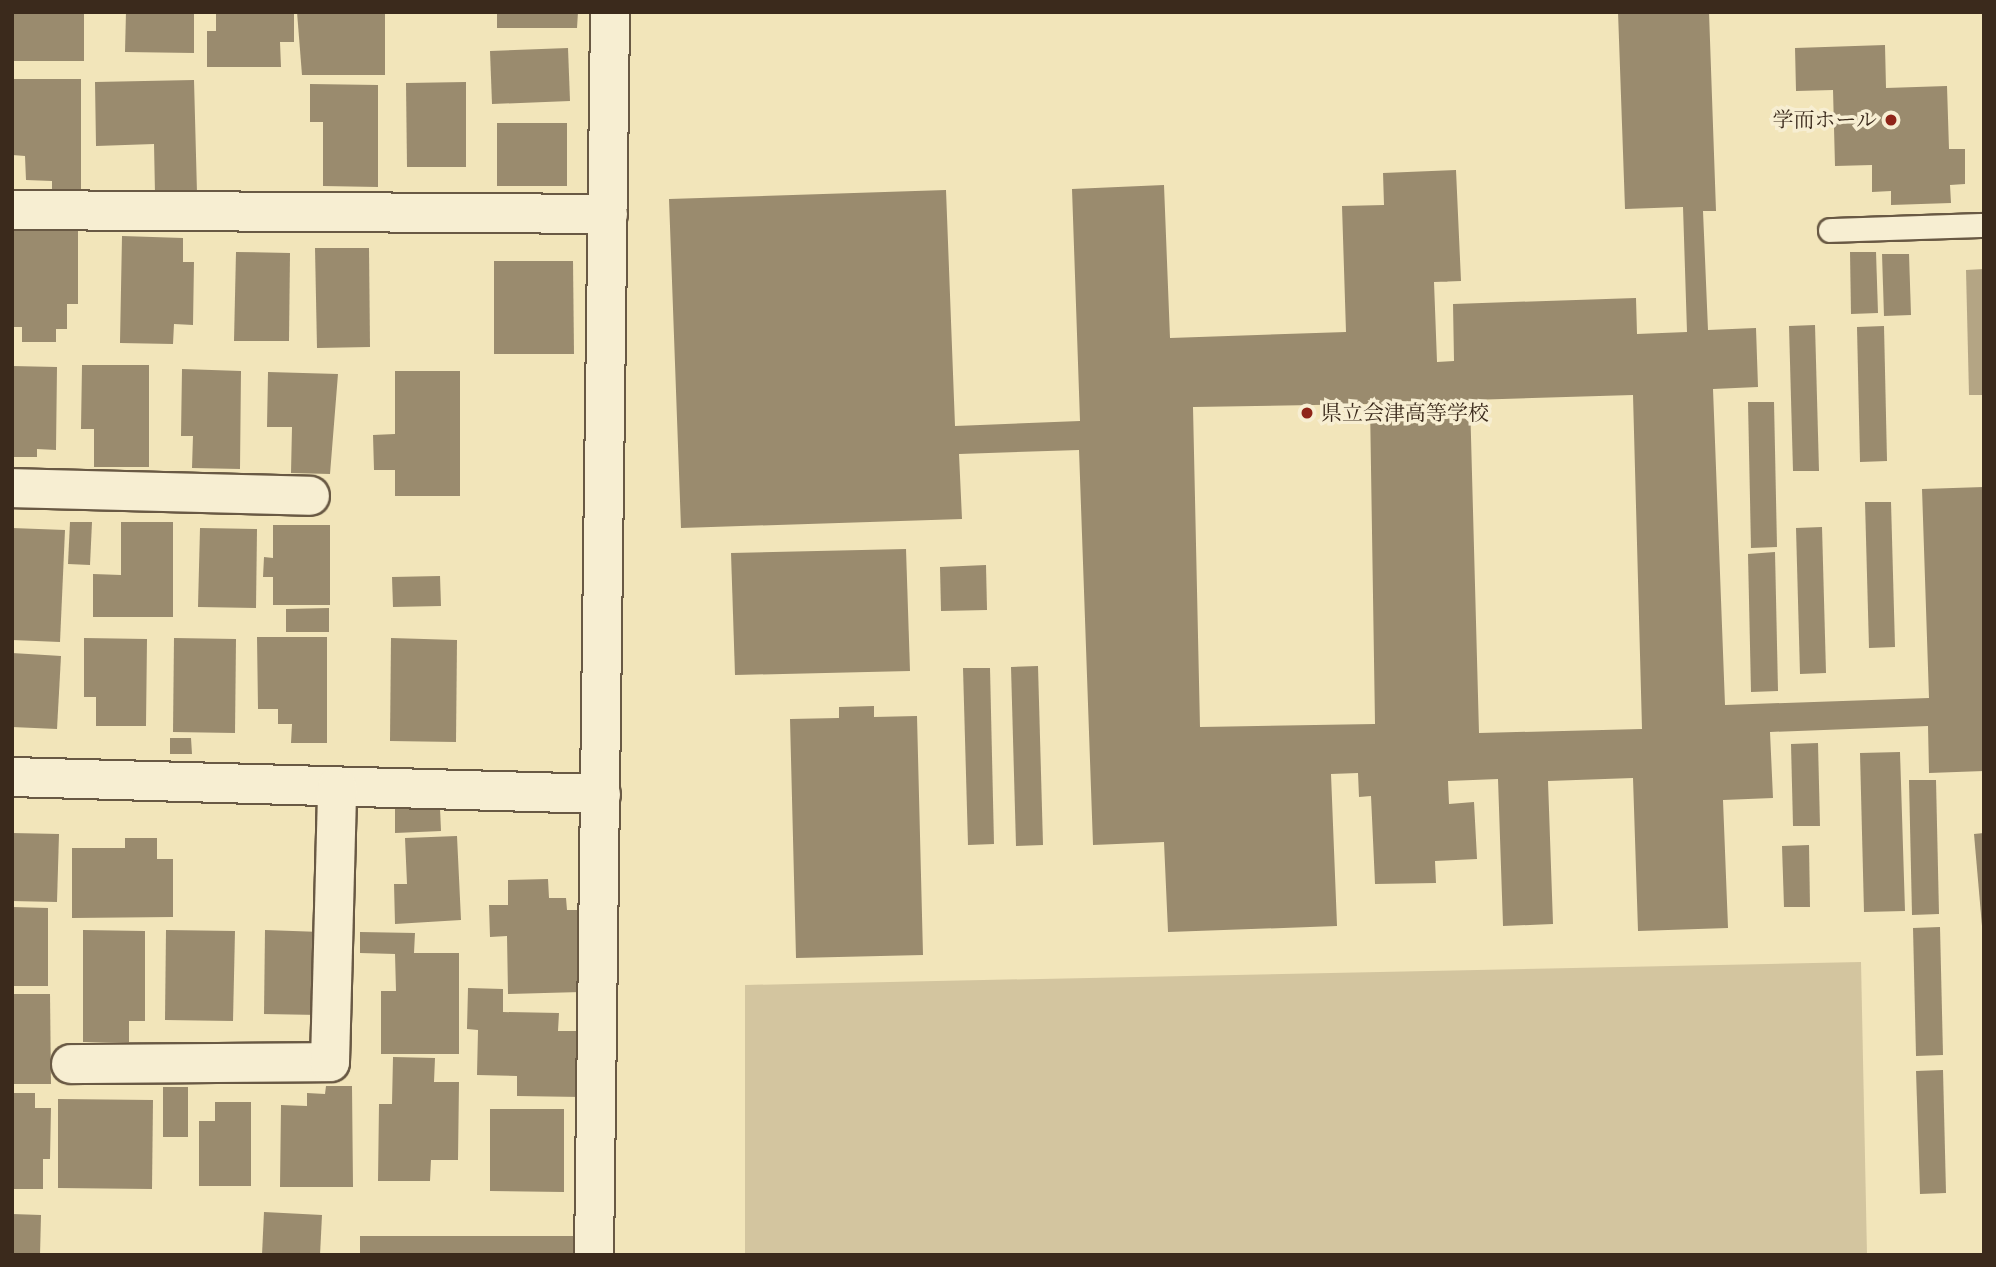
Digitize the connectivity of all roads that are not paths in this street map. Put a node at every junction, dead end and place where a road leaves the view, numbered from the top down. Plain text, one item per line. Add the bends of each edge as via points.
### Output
1 (610, 12) edge
2 (12, 210) edge
3 (608, 214) junction
4 (1984, 225) edge
5 (1830, 230) dead end
6 (12, 488) edge
7 (310, 496) dead end
8 (12, 777) edge
9 (337, 787) junction
10 (601, 794) junction
11 (71, 1064) dead end
12 (594, 1255) edge

1 - 3 street
2 - 3 street
3 - 10 street
4 - 5 lane
6 - 7 street
8 - 9 street
9 - 10 street
9 - 11 street via 330,1062
10 - 12 street

